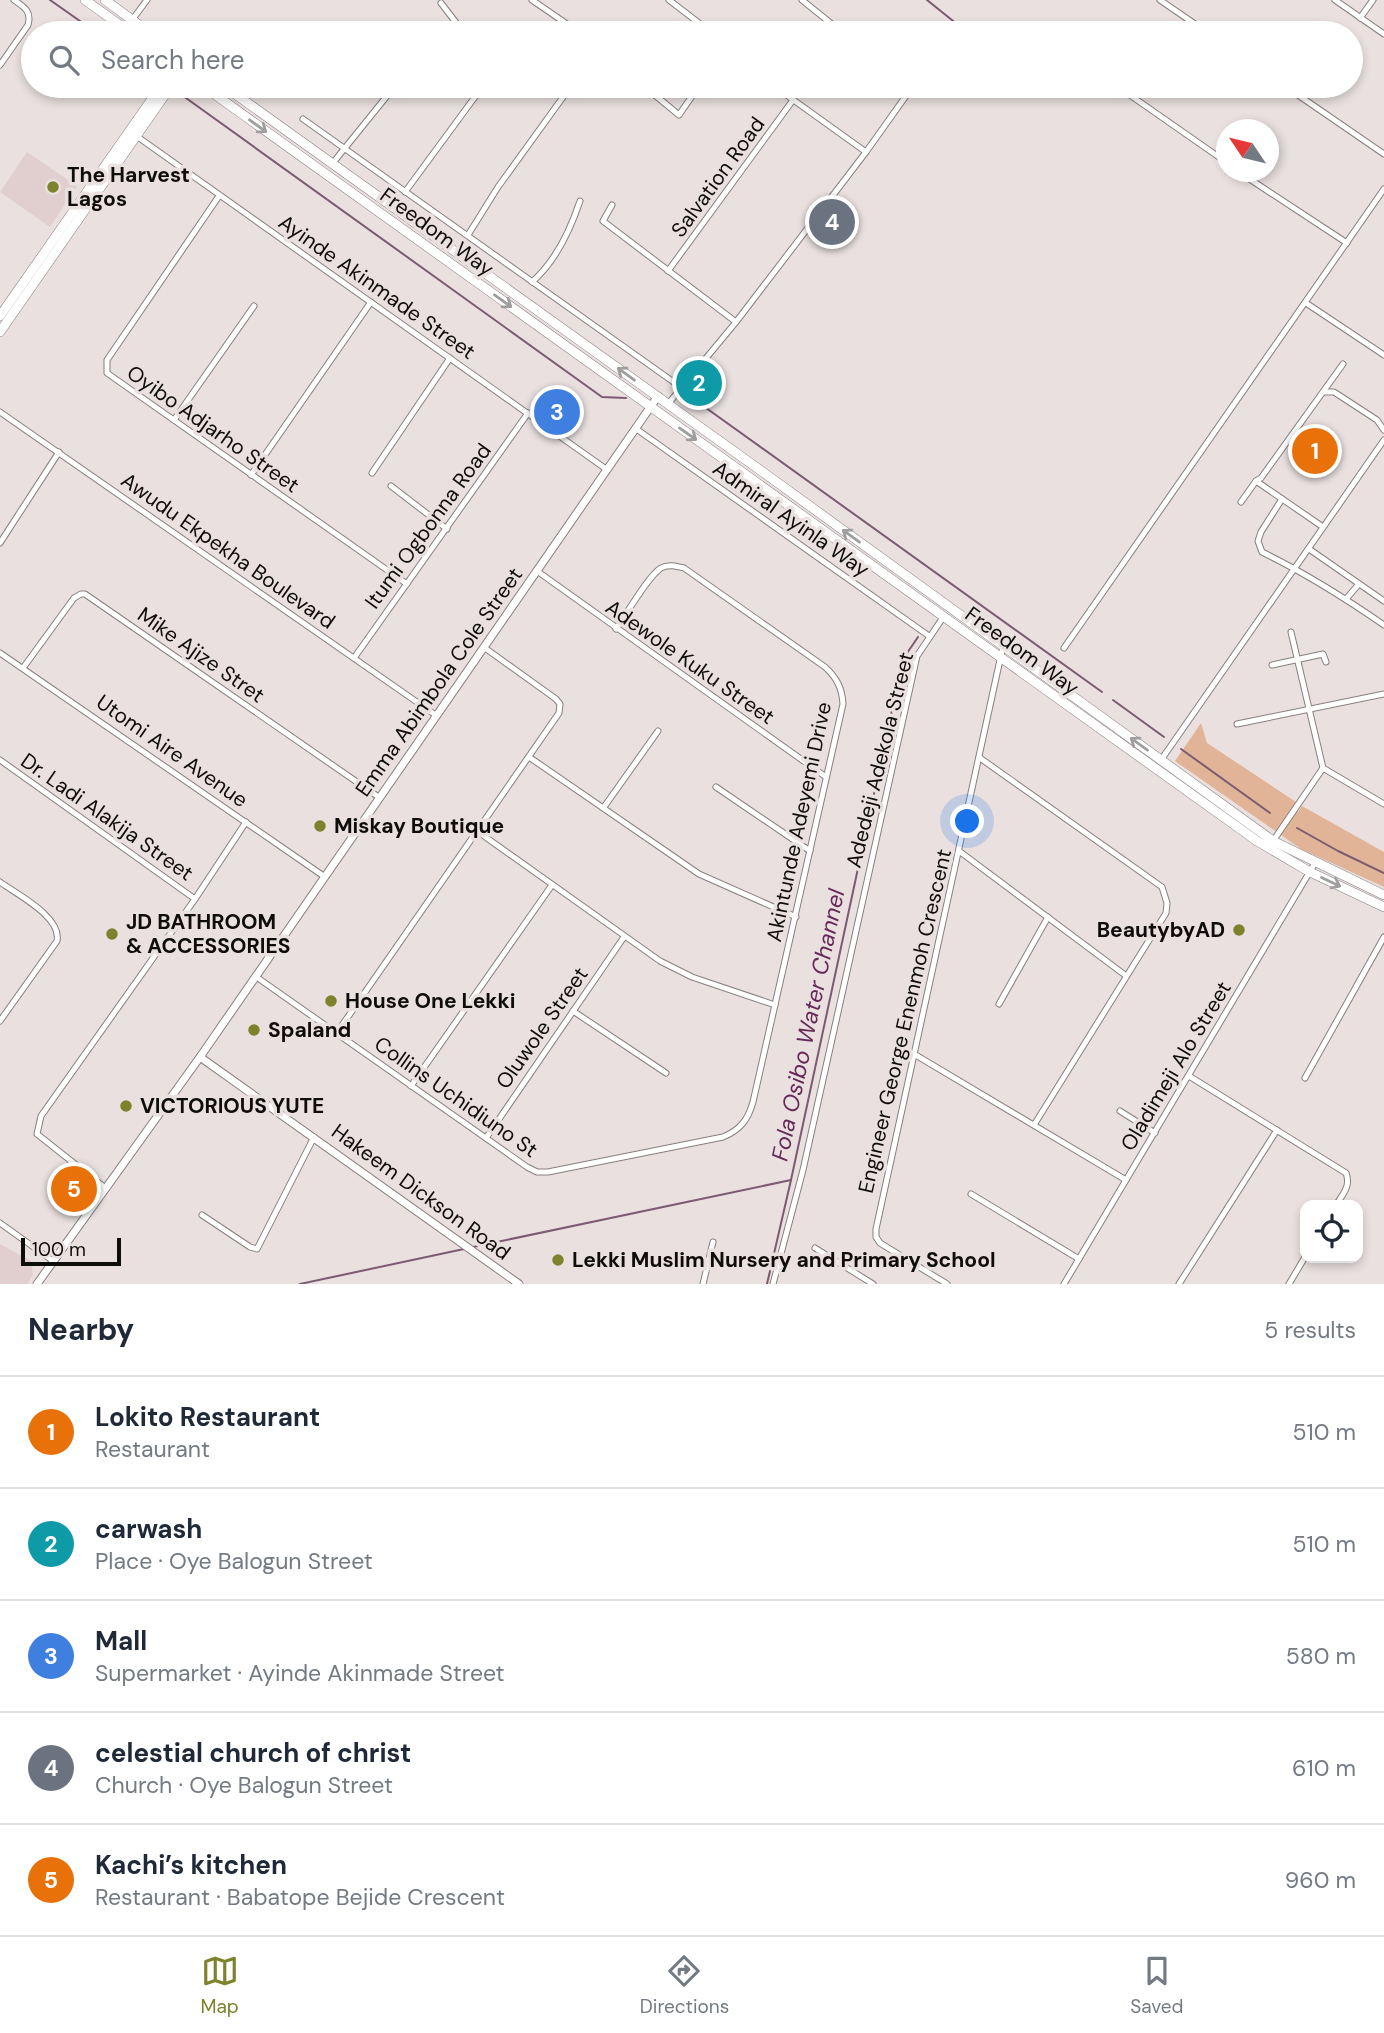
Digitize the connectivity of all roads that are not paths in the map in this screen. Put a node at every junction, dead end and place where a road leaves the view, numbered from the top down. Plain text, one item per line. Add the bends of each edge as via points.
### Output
1 (14, 0) edge
2 (85, 0) edge
3 (105, 0) edge
4 (147, 0) edge
5 (532, 0) edge
6 (669, 0) edge
7 (802, 0) edge
8 (1160, 0) edge
9 (1335, 0) edge
10 (1373, 0) edge
11 (440, 3) dead end
12 (1360, 18) junction
13 (132, 20) joint
14 (29, 21) edge
15 (114, 21) edge
16 (454, 21) edge
17 (563, 21) edge
18 (696, 21) edge
19 (829, 21) edge
20 (1191, 21) edge
21 (1384, 34) edge
22 (21, 35) edge
23 (0, 65) edge
24 (154, 98) edge
25 (161, 98) edge
26 (220, 98) edge
27 (240, 98) edge
28 (385, 98) edge
29 (474, 98) edge
30 (562, 98) edge
31 (658, 98) edge
32 (691, 98) edge
33 (790, 98) edge
34 (905, 98) edge
35 (1134, 98) edge
36 (1302, 98) edge
37 (793, 100) junction
38 (303, 119) dead end
39 (133, 133) junction
40 (344, 147) junction
41 (866, 152) junction
42 (1216, 154) edge
43 (1384, 154) edge
44 (332, 164) junction
45 (1254, 182) edge
46 (1384, 189) edge
47 (405, 192) junction
48 (219, 196) junction
49 (580, 201) dead end
50 (612, 205) dead end
51 (468, 235) junction
52 (1347, 243) junction
53 (668, 271) junction
54 (532, 282) junction
55 (371, 302) junction
56 (1306, 303) junction
57 (254, 306) dead end
58 (0, 316) edge
59 (736, 322) junction
60 (0, 332) edge
61 (1383, 352) edge
62 (450, 358) junction
63 (1343, 364) dead end
64 (682, 388) junction
65 (1324, 391) junction
66 (657, 397) junction
67 (667, 404) junction
68 (650, 407) junction
69 (0, 412) edge
70 (528, 413) junction
71 (174, 421) junction
72 (635, 428) junction
73 (1384, 430) edge
74 (1384, 440) edge
75 (59, 453) junction
76 (606, 469) junction
77 (372, 473) dead end
78 (251, 475) junction
79 (1256, 481) junction
80 (391, 486) dead end
81 (1282, 499) junction
82 (1241, 502) dead end
83 (1322, 527) junction
84 (447, 529) junction
85 (0, 543) edge
86 (1309, 549) junction
87 (1296, 569) junction
88 (537, 571) junction
89 (407, 583) junction
90 (1359, 584) junction
91 (1346, 599) junction
92 (1384, 601) edge
93 (944, 616) junction
94 (1384, 625) edge
95 (616, 629) junction
96 (1291, 632) dead end
97 (929, 636) junction
98 (1003, 646) junction
99 (485, 648) junction
100 (1064, 648) dead end
101 (0, 653) edge
102 (354, 658) junction
103 (1002, 659) junction
104 (1297, 659) junction
105 (1326, 663) dead end
106 (1272, 665) dead end
107 (23, 667) junction
108 (1384, 694) edge
109 (1310, 710) junction
110 (437, 716) junction
111 (1237, 724) dead end
112 (657, 731) dead end
113 (529, 757) junction
114 (980, 758) junction
115 (0, 760) edge
116 (1161, 760) junction
117 (1323, 768) junction
118 (826, 777) junction
119 (716, 787) dead end
120 (380, 798) junction
121 (1384, 804) edge
122 (604, 807) junction
123 (246, 822) junction
124 (477, 831) junction
125 (1273, 841) junction
126 (959, 850) junction
127 (810, 851) junction
128 (1315, 863) junction
129 (1310, 873) junction
130 (325, 877) junction
131 (0, 882) edge
132 (552, 885) junction
133 (1384, 895) edge
134 (195, 899) junction
135 (1384, 907) edge
136 (796, 916) junction
137 (1048, 917) junction
138 (625, 937) junction
139 (1384, 937) edge
140 (1125, 975) junction
141 (255, 976) junction
142 (999, 1004) dead end
143 (775, 1005) junction
144 (573, 1011) junction
145 (0, 1021) edge
146 (336, 1034) junction
147 (914, 1054) junction
148 (200, 1057) junction
149 (666, 1073) dead end
150 (1189, 1076) junction
151 (1305, 1079) dead end
152 (411, 1086) junction
153 (1120, 1111) dead end
154 (1034, 1125) junction
155 (740, 1128) joint
156 (1277, 1130) junction
157 (1155, 1133) junction
158 (314, 1137) junction
159 (486, 1138) junction
160 (1126, 1180) junction
161 (104, 1187) junction
162 (971, 1194) dead end
163 (1339, 1200) edge
164 (202, 1215) dead end
165 (0, 1223) edge
166 (713, 1242) dead end
167 (815, 1248) dead end
168 (1079, 1259) junction
169 (53, 1261) junction
170 (1301, 1263) edge
171 (870, 1283) edge
172 (944, 1283) edge
173 (37, 1284) edge
174 (519, 1284) edge
175 (703, 1284) edge
176 (773, 1284) edge
177 (1064, 1284) edge
178 (1178, 1284) edge
179 (1289, 1284) edge

1 - 14 street via 29,11
2 - 15 main road
3 - 13 main road
4 - 13 street
5 - 17 street
6 - 18 street
7 - 19 street
8 - 20 street
9 - 12 street
10 - 12 street
11 - 16 street
12 - 21 street
22 - 23 street
24 - 39 main road
25 - 39 main road
26 -> 68 main road, Freedom Way
27 - 44 main road, Freedom Way
28 - 40 street
29 - 47 street
30 - 51 street
31 - 32 street via 679,115
33 - 37 street
34 - 41 street
35 - 42 street
36 - 43 street
37 - 41 street
37 - 53 street, Salvation Road
38 - 40 street
39 - 48 street, Ayinde Akinmade Street
39 - 58 main road
39 - 60 main road
40 - 44 street
40 - 47 street
41 - 59 street
66 -> 44 main road, Freedom Way
45 - 52 street
46 - 52 street
47 - 51 street
48 - 55 street, Ayinde Akinmade Street
48 - 71 street, Oyibo Adjarho Street via 106,364 110,377
49 - 54 street via 559,249
50 - 53 street via 603,221
51 - 54 street
52 - 56 street
53 - 59 street
54 - 64 street
55 - 62 street, Ayinde Akinmade Street
55 - 78 street
56 - 61 street
56 - 100 street
57 - 71 street
59 - 64 street
62 - 70 street, Ayinde Akinmade Street
62 - 77 street
63 - 65 street
64 - 67 street
65 - 73 street via 1334,392 1377,420
65 - 79 street
66 - 67 main road, Freedom Way
66 - 68 street
98 -> 67 main road, Freedom Way
68 - 72 street, Emma Abimbola Cole Street
68 -> 93 main road, Freedom Way
69 - 75 street, Awudu Ekpekha Boulevard
70 - 76 street, Ayinde Akinmade Street
70 - 84 street, Itumi Ogbonna Road
71 - 78 street, Oyibo Adjarho Street
72 - 76 street, Emma Abimbola Cole Street
72 - 97 street, Admiral Ayinla Way
74 - 83 street
75 - 85 street
75 - 102 street, Awudu Ekpekha Boulevard
76 - 88 street, Emma Abimbola Cole Street
78 - 89 street, Oyibo Adjarho Street
79 - 81 street
79 - 82 street
80 - 84 street
81 - 83 street
81 - 87 street via 1261,532 1258,547
83 - 86 street
84 - 89 street, Itumi Ogbonna Road
86 - 87 street
86 - 90 street
87 - 91 street
87 - 116 street
88 - 95 street, Adewole Kuku Street
88 - 99 street, Emma Abimbola Cole Street
89 - 102 street, Itumi Ogbonna Road
90 - 91 street
90 - 92 street
91 - 94 street
93 - 97 street, Adedeji Adekola Street
93 - 103 main road, Freedom Way
95 - 118 street, Adewole Kuku Street
95 - 118 street, Akintunde Adeyemi Drive via 656,573 666,566 684,568 833,674 843,704
96 - 104 street
97 - 176 street, Adedeji Adekola Street via 912,674 803,1170
98 - 103 street, Engineer George Enenmoh Crescent
116 -> 98 main road, Freedom Way
99 - 110 street, Emma Abimbola Cole Street
99 - 113 street via 560,704 559,713
101 - 107 street, Utomi Aire Avenue
102 - 110 street, Awudu Ekpekha Boulevard
103 - 114 street, Engineer George Enenmoh Crescent
103 - 129 main road, Freedom Way via 1257,841
104 - 105 street via 1324,654
104 - 106 street
104 - 109 street
107 - 120 street, Mike Ajize Stret via 74,598 85,594
107 - 123 street, Utomi Aire Avenue
108 - 109 street
109 - 111 street
109 - 117 street
110 - 120 street, Emma Abimbola Cole Street
112 - 122 street
113 - 122 street
113 - 124 street
114 - 126 street, Engineer George Enenmoh Crescent
114 - 140 street via 1162,887 1166,913
115 - 134 street, Dr. Ladi Alakija Street
116 - 125 main road, Freedom Way
117 - 121 street
117 - 125 street
118 - 127 street, Akintunde Adeyemi Drive
119 - 127 street
120 - 130 street, Emma Abimbola Cole Street
122 - 136 street via 699,874
123 - 130 street, Utomi Aire Avenue
123 - 134 street
124 - 132 street
124 - 146 street
125 - 128 main road, Freedom Way
126 - 137 street
126 - 147 street, Engineer George Enenmoh Crescent
127 - 136 street, Akintunde Adeyemi Drive
128 - 129 street, Oladimeji Alo Street
128 - 133 main road, Freedom Way
129 -> 135 main road, Freedom Way
129 - 150 street, Oladimeji Alo Street
130 - 141 street, Emma Abimbola Cole Street
131 - 145 street via 53,921 59,932
132 - 138 street
132 - 152 street
134 - 161 street via 37,1125 37,1134 44,1141
136 - 143 street, Akintunde Adeyemi Drive
137 - 140 street
137 - 142 street
138 - 143 street via 676,971
138 - 144 street, Oluwole Street
139 - 151 street
140 - 154 street
141 - 146 street, Collins Uchidiuno St
141 - 148 street, Emma Abimbola Cole Street
143 - 155 street, Akintunde Adeyemi Drive via 750,1113
144 - 149 street
144 - 159 street, Oluwole Street
146 - 152 street, Collins Uchidiuno St
147 - 154 street
147 - 172 street, Engineer George Enenmoh Crescent via 876,1237
148 - 158 street, Hakeem Dickson Road
148 - 161 street, Emma Abimbola Cole Street
150 - 156 street
150 - 157 street, Oladimeji Alo Street
152 - 159 street, Collins Uchidiuno St
153 - 157 street
154 - 160 street
155 - 159 street, Collins Uchidiuno St via 723,1137 548,1172 527,1167
156 - 163 street via 1346,1173 1348,1187
156 - 178 street
157 - 160 street, Oladimeji Alo Street
158 - 164 street via 257,1249
158 - 174 street, Hakeem Dickson Road
160 - 168 street, Oladimeji Alo Street
161 - 169 street, Emma Abimbola Cole Street
162 - 168 street
165 - 169 street
166 - 175 street
167 - 171 street
168 - 177 street, Oladimeji Alo Street
169 - 173 street, Emma Abimbola Cole Street
170 - 179 street

